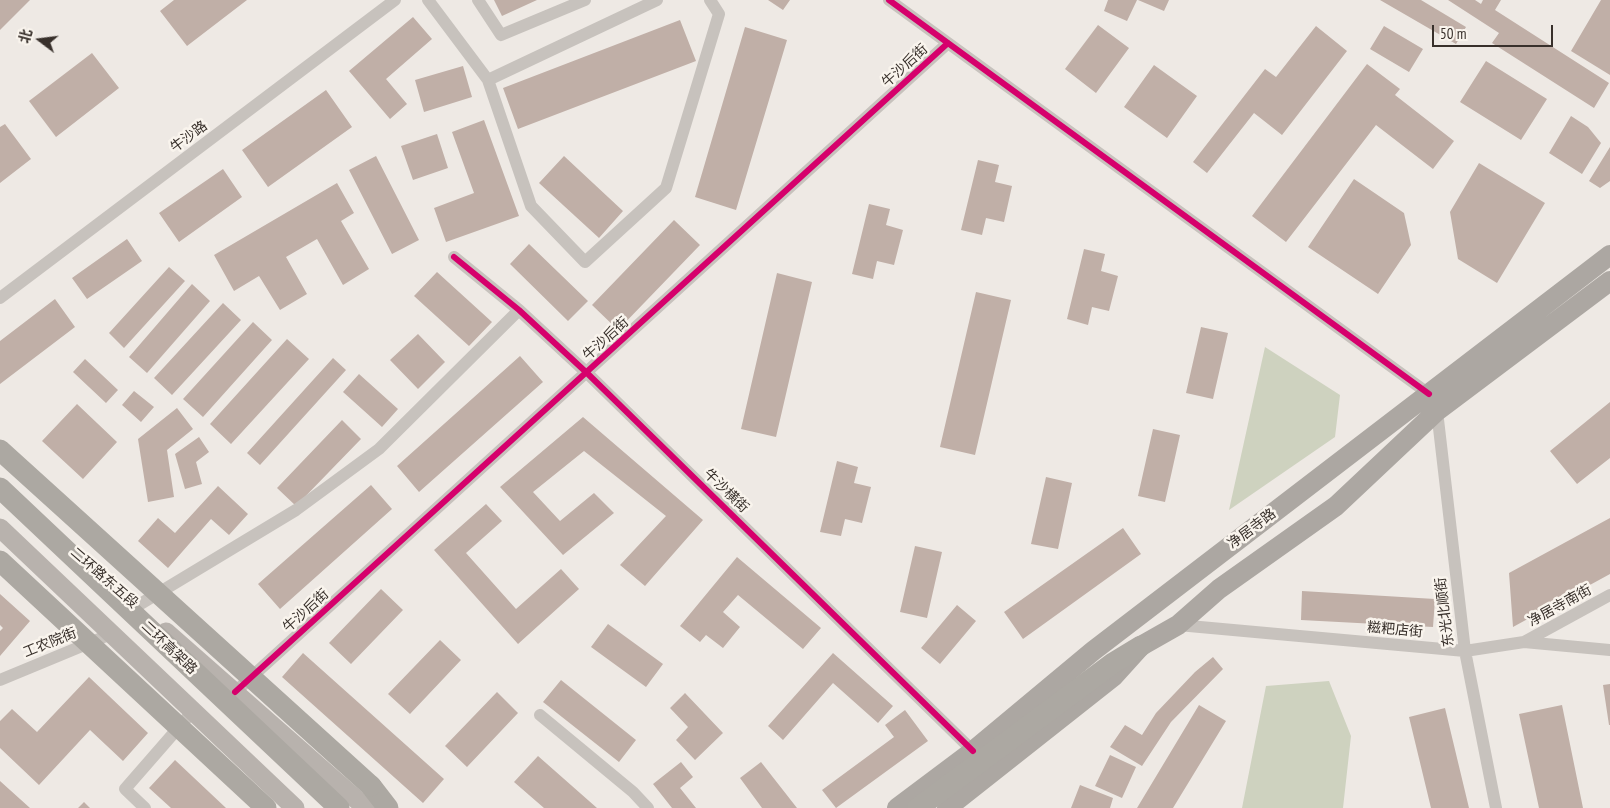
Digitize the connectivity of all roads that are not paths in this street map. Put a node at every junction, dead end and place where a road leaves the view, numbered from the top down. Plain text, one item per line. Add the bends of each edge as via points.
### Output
1 (396, 0) edge
2 (428, 0) edge
3 (478, 0) edge
4 (585, 0) edge
5 (657, 0) edge
6 (710, 0) edge
7 (889, 0) edge
8 (948, 43) junction
9 (488, 80) junction
10 (1610, 255) edge
11 (454, 257) dead end
12 (1610, 281) edge
13 (0, 298) edge
14 (519, 310) junction
15 (587, 373) junction
16 (1433, 403) junction
17 (0, 450) edge
18 (0, 487) edge
19 (0, 528) edge
20 (0, 560) edge
21 (1610, 595) edge
22 (137, 606) junction
23 (1178, 626) junction
24 (111, 634) junction
25 (1524, 642) junction
26 (1141, 646) joint
27 (1610, 650) edge
28 (1464, 651) junction
29 (0, 680) edge
30 (235, 692) junction
31 (193, 711) junction
32 (540, 715) dead end
33 (974, 751) junction
34 (214, 758) junction
35 (931, 805) edge
36 (145, 808) edge
37 (255, 808) edge
38 (266, 808) edge
39 (294, 808) edge
40 (339, 808) edge
41 (366, 808) edge
42 (388, 808) edge
43 (648, 808) edge
44 (897, 808) edge
45 (1496, 808) edge

1 - 13 street, 牛沙路
2 - 9 street
3 - 4 street via 501,35
5 - 9 street
6 - 9 street via 719,14 666,188 585,262 531,206
7 - 8 street
8 - 15 street, 牛沙后街
8 - 16 street
10 - 16 main road, 净居寺路
11 - 14 street, 牛沙横街
12 - 16 main road, 净居寺路
14 - 15 street, 牛沙横街
14 - 22 street via 379,449 296,510
15 - 30 street, 牛沙后街
15 - 33 street, 牛沙横街
16 - 23 main road, 净居寺路 via 1336,506 1219,590
16 - 28 street, 东光北顺街
16 - 33 main road, 净居寺路 via 1093,651
17 - 42 highway, bridge via 371,786
18 - 22 main road, 二环路东五段
18 - 40 highway, 二环高架路
19 - 24 main road
20 - 34 highway, bridge
21 - 25 street, 净居寺南街
22 - 30 main road, 二环路东五段
23 - 26 main road, 净居寺路
23 - 28 street, 糍粑店街
24 - 29 street, 工农院街
24 - 31 main road
25 - 27 street, 糍粑店街
25 - 28 street, 糍粑店街
26 - 35 highway via 1113,662
28 - 45 street, 东光北顺街
30 - 41 main road, 二环路东五段
31 - 36 street via 125,789
31 - 39 main road
32 - 43 street
33 - 44 main road, 净居寺路
34 - 37 highway, bridge
34 - 38 highway, bridge

